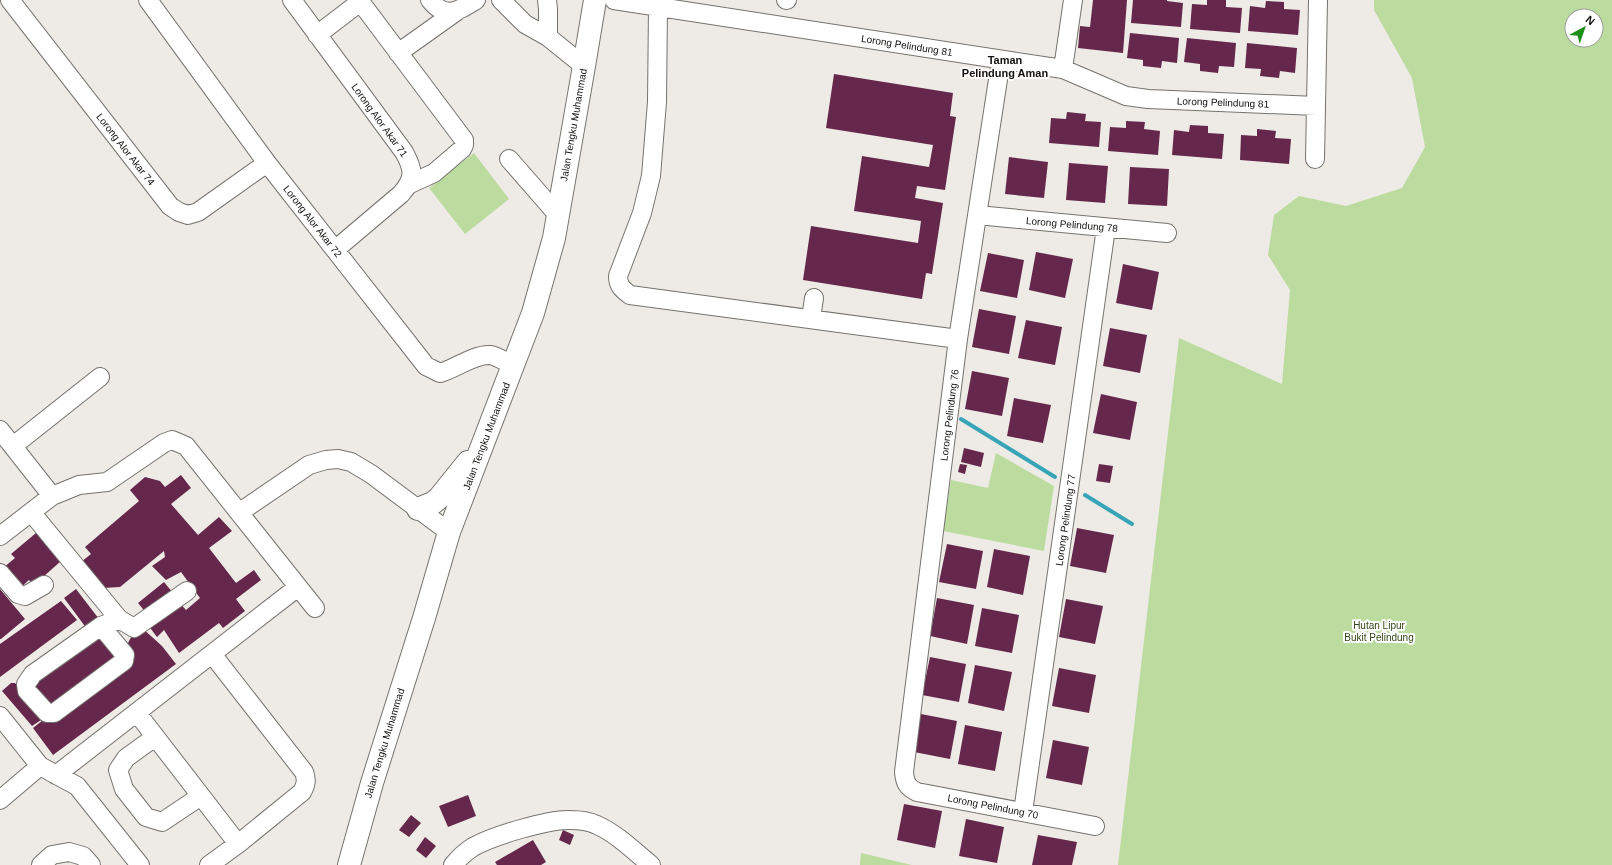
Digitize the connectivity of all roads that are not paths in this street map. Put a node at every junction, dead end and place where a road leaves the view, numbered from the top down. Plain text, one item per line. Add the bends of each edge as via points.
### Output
1 (10, 0) edge
2 (148, 0) edge
3 (292, 0) edge
4 (430, 0) edge
5 (476, 0) edge
6 (501, 0) edge
7 (547, 0) edge
8 (595, 0) edge
9 (614, 0) edge
10 (1072, 0) edge
11 (1318, 0) edge
12 (360, 1) edge
13 (649, 4) edge
14 (696, 6) edge
15 (457, 11) junction
16 (317, 35) junction
17 (548, 37) junction
18 (398, 53) junction
19 (1001, 60) junction
20 (584, 66) junction
21 (1063, 69) junction
22 (1316, 106) junction
23 (509, 159) dead end
24 (1315, 159) dead end
25 (267, 163) junction
26 (410, 184) junction
27 (557, 214) junction
28 (977, 215) junction
29 (1106, 228) junction
30 (1167, 233) dead end
31 (336, 249) junction
32 (814, 298) dead end
33 (810, 319) junction
34 (958, 339) junction
35 (512, 365) junction
36 (100, 377) dead end
37 (0, 430) edge
38 (482, 444) junction
39 (13, 446) junction
40 (52, 496) junction
41 (418, 509) junction
42 (31, 512) junction
43 (240, 512) junction
44 (449, 532) junction
45 (0, 536) edge
46 (0, 573) edge
47 (44, 585) dead end
48 (298, 587) junction
49 (187, 591) dead end
50 (315, 608) dead end
51 (119, 619) junction
52 (101, 626) junction
53 (212, 654) junction
54 (137, 713) junction
55 (0, 716) edge
56 (155, 737) junction
57 (40, 766) junction
58 (904, 772) joint
59 (56, 775) junction
60 (201, 796) junction
61 (0, 800) edge
62 (1023, 812) junction
63 (1095, 826) dead end
64 (238, 844) junction
65 (41, 865) edge
66 (91, 865) edge
67 (140, 865) edge
68 (209, 865) edge
69 (349, 865) edge
70 (452, 865) edge
71 (651, 865) edge

1 - 25 street, Lorong Alor Akar 74 via 170,206 179,212 188,216 198,212
2 - 25 street, Lorong Alor Akar 72
3 - 16 street, Lorong Alor Akar 71
4 - 15 street via 445,11
5 - 15 street
6 - 17 street via 525,24
7 - 17 street
8 - 20 main road, Jalan Tengku Muhammad
9 - 13 street, Lorong Pelindung 81
10 - 21 street
11 - 22 street
12 - 16 street
12 - 18 street
13 - 14 street, Lorong Pelindung 81
13 - 33 street via 657,102 651,176 642,213 618,276 618,283 622,290 630,295
14 - 19 street, Lorong Pelindung 81
15 - 18 street
16 - 26 street, Lorong Alor Akar 71 via 404,152 412,173
17 - 20 street
18 - 26 street via 464,140 462,149 434,173
19 - 21 street, Lorong Pelindung 81
19 - 28 street, Lorong Pelindung 76
20 - 27 main road, Jalan Tengku Muhammad
21 - 22 street, Lorong Pelindung 81 via 1126,96
22 - 24 street
23 - 27 street
25 - 31 street, Lorong Alor Akar 72
26 - 31 street
27 - 35 main road, Jalan Tengku Muhammad via 554,238 542,284
28 - 29 street, Lorong Pelindung 78
28 - 34 street, Lorong Pelindung 76
29 - 30 street, Lorong Pelindung 78
29 - 62 street, Lorong Pelindung 77
31 - 35 street, Lorong Alor Akar 72 via 426,366 440,373 490,355
32 - 33 street
33 - 34 street
34 - 58 street, Lorong Pelindung 76
35 - 38 main road, Jalan Tengku Muhammad
36 - 39 street
37 - 39 street
38 - 41 main road via 439,498
38 - 44 main road, Jalan Tengku Muhammad
39 - 40 street
40 - 42 street
40 - 43 street via 79,485 107,482 172,440 186,446
41 - 43 street via 371,474 351,462 338,459 309,466
41 - 44 street
42 - 45 street
42 - 51 street
43 - 48 street
44 - 69 main road, Jalan Tengku Muhammad via 369,790
46 - 47 street via 18,594 25,596
48 - 50 street
48 - 53 street
49 - 51 street via 134,628
51 - 52 street
52 - 52 street via 32,674 26,684 27,691 47,713 54,713 124,661 125,655
53 - 54 street
53 - 64 street via 304,772 306,779 306,786 302,792
54 - 56 street
54 - 59 street
55 - 57 street
56 - 60 street
56 - 60 street via 126,758 118,770 124,789 146,817 162,822
57 - 59 street
57 - 61 street
58 - 62 street, Lorong Pelindung 70 via 905,782 917,792
59 - 67 street via 77,786
60 - 64 street
62 - 63 street, Lorong Pelindung 70
64 - 68 street
65 - 66 street via 52,855 69,852 83,856
70 - 71 street via 474,847 498,836 543,824 571,820 596,824 609,831

